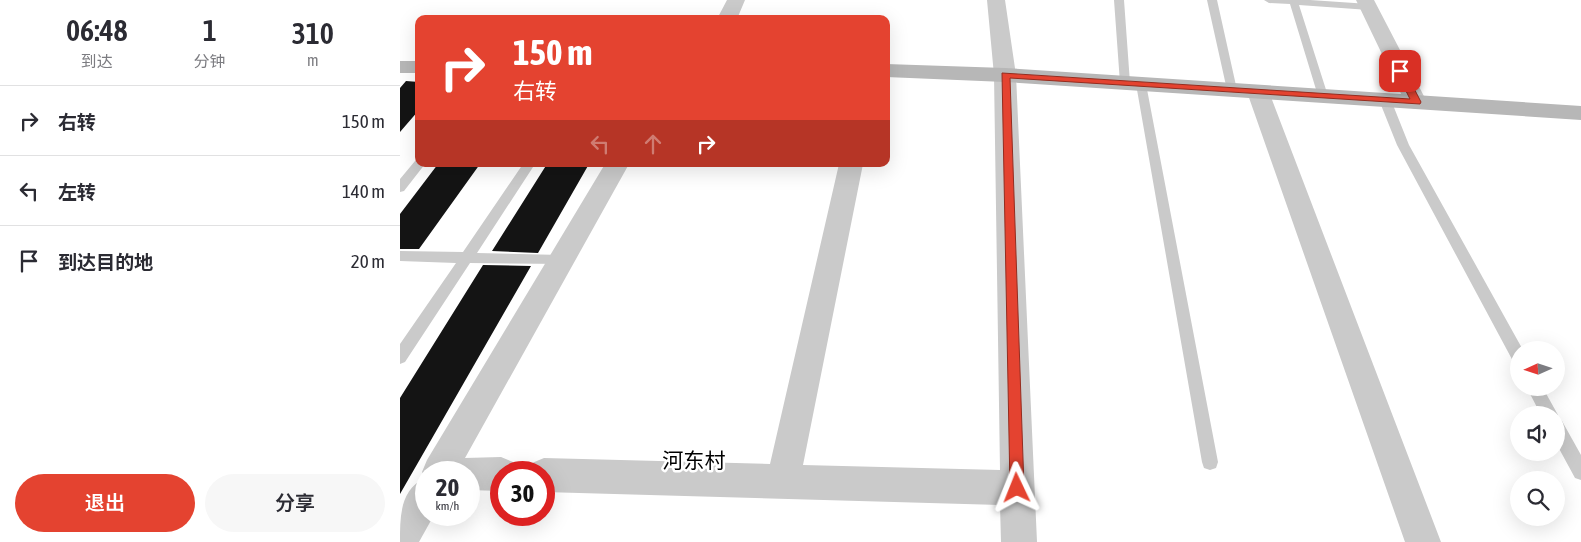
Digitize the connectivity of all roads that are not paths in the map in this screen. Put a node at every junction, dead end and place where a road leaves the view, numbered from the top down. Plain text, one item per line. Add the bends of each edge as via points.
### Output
1 (736, 0) edge
2 (996, 0) edge
3 (1119, 0) edge
4 (1212, 0) edge
5 (1269, 0) edge
6 (1293, 1) edge
7 (1367, 4) edge
8 (729, 15) edge
9 (400, 67) edge
10 (415, 67) edge
11 (890, 70) edge
12 (1005, 75) junction
13 (1133, 83) junction
14 (1245, 91) junction
15 (1323, 96) junction
16 (1385, 100) junction
17 (1416, 102) junction
18 (1581, 113) edge
19 (417, 167) edge
20 (527, 167) edge
21 (615, 167) edge
22 (850, 167) edge
23 (400, 188) edge
24 (400, 256) edge
25 (466, 257) junction
26 (562, 260) junction
27 (1510, 341) edge
28 (400, 357) edge
29 (1565, 443) edge
30 (445, 461) edge
31 (1210, 462) dead end
32 (1581, 472) edge
33 (555, 475) edge
34 (783, 481) junction
35 (1017, 488) junction
36 (415, 513) edge
37 (400, 540) edge
38 (1019, 542) edge
39 (1423, 542) edge

1 - 8 street
2 - 12 street
3 - 13 lane
4 - 14 lane
5 - 6 lane
6 - 7 lane
6 - 15 lane
7 - 17 street
9 - 10 street
11 - 12 street
12 - 13 street
12 - 35 street
13 - 14 street
13 - 31 lane
14 - 15 street
14 - 39 street
15 - 16 street
16 - 17 street
16 - 27 lane via 1403,145
17 - 18 street
19 - 23 lane
20 - 25 lane
21 - 26 street
22 - 34 street
24 - 25 lane
25 - 26 lane
25 - 28 lane
26 - 30 street
29 - 32 lane
33 - 34 street
34 - 35 street
35 - 38 street
36 - 37 street

